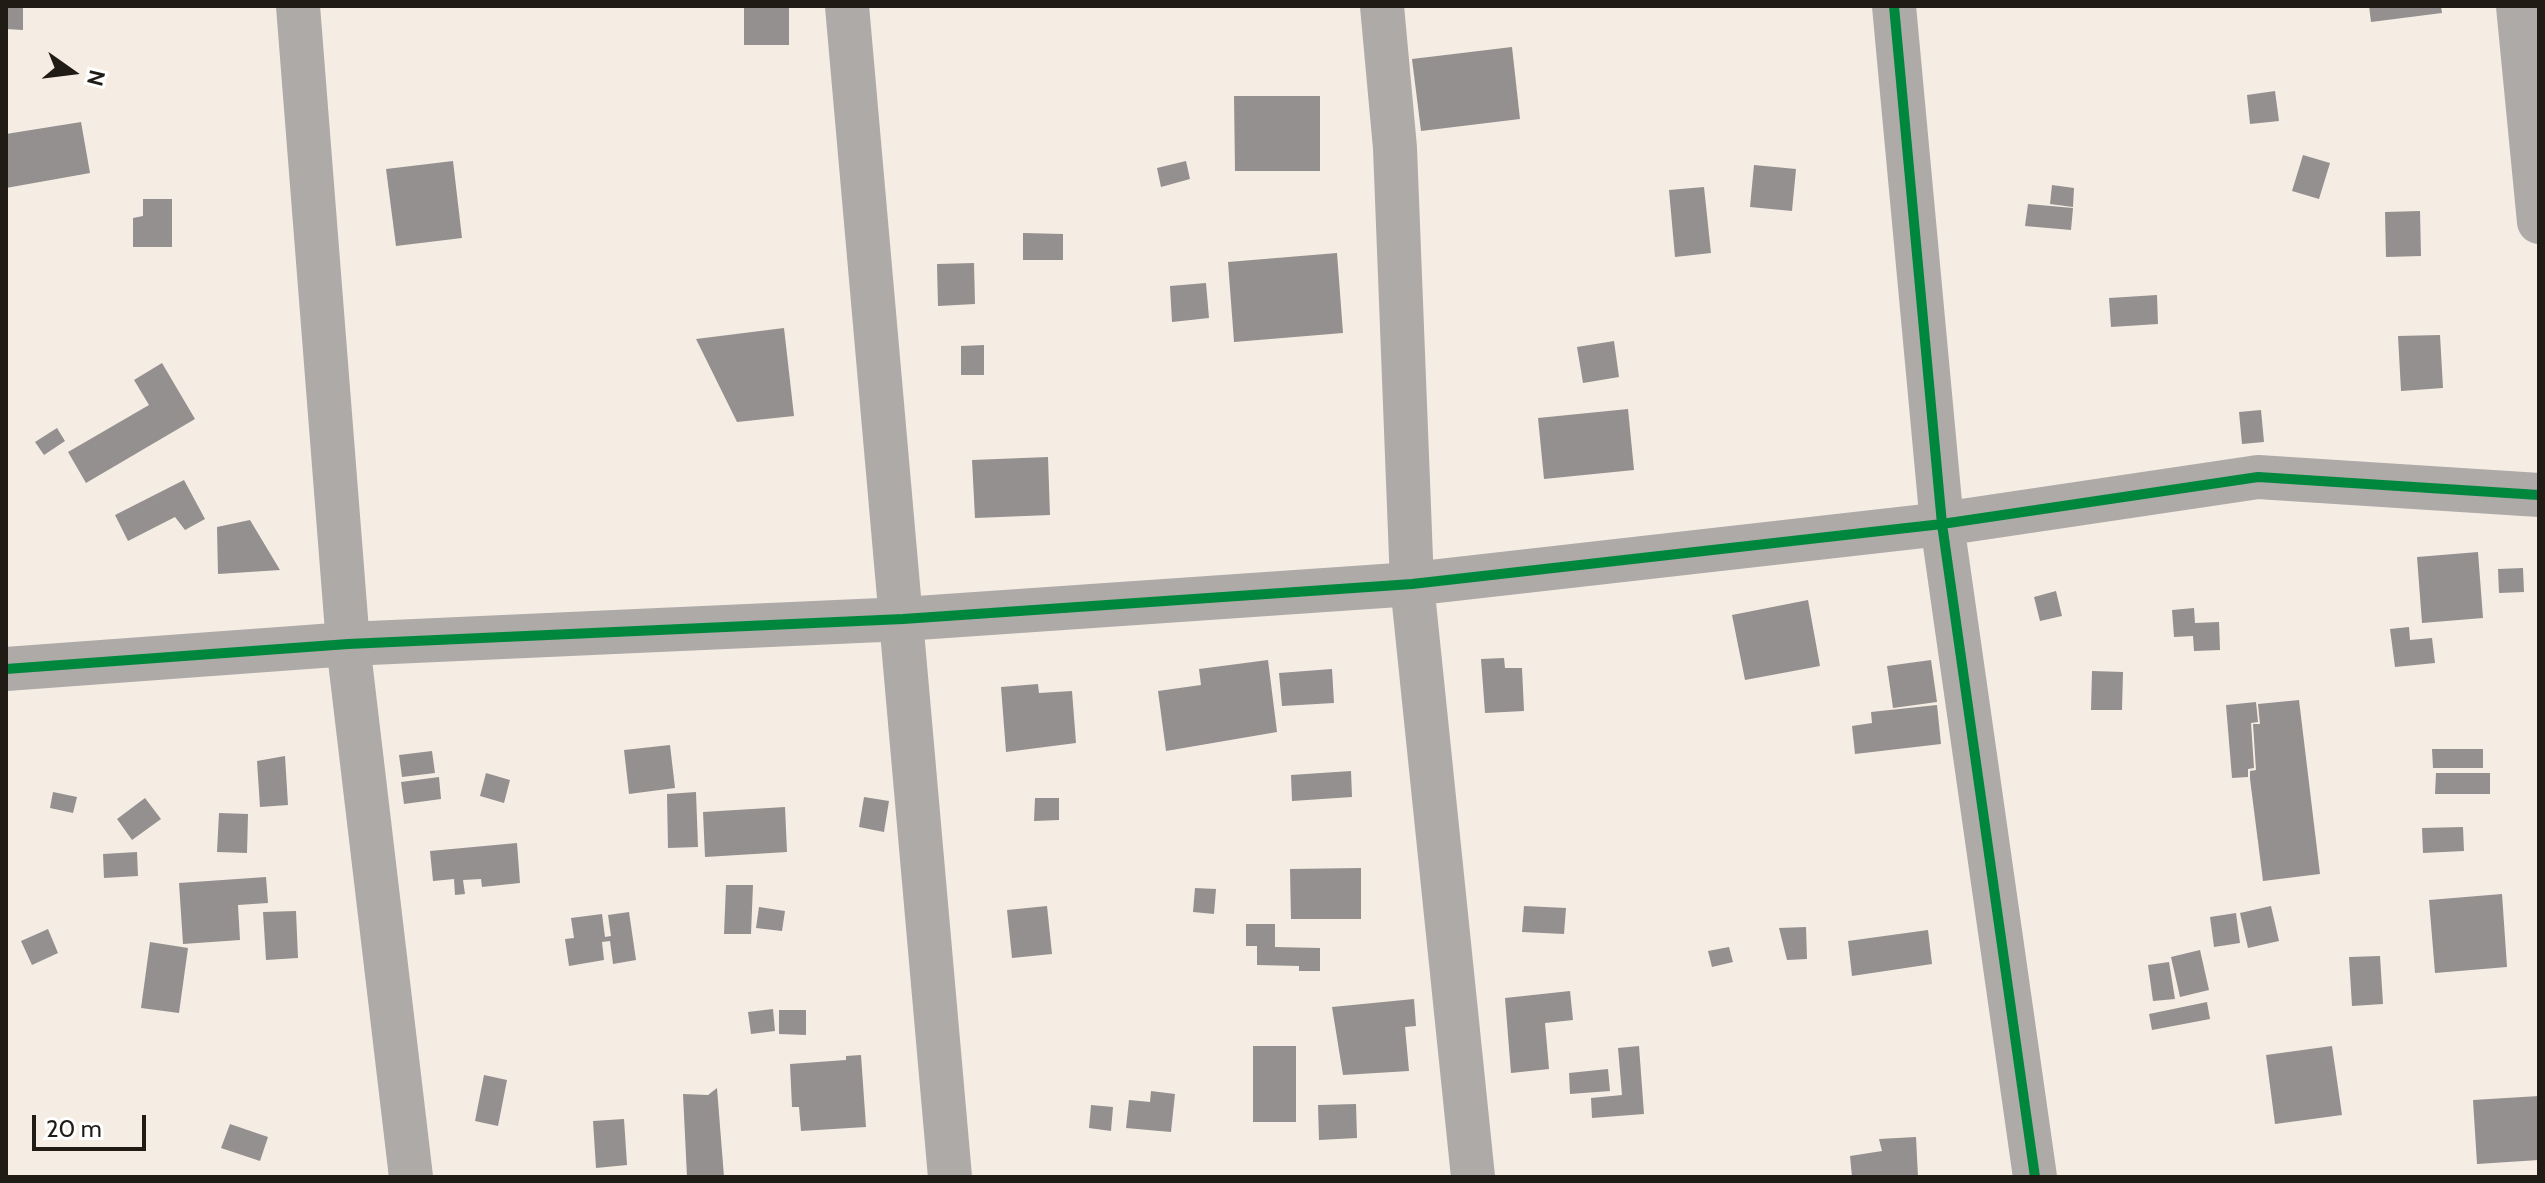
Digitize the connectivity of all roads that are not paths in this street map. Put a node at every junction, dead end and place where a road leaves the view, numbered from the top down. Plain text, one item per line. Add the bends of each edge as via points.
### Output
1 (298, 6) edge
2 (847, 6) edge
3 (1382, 6) edge
4 (1894, 6) edge
5 (2518, 6) edge
6 (2539, 222) edge
7 (2539, 495) edge
8 (1942, 524) junction
9 (1412, 584) junction
10 (903, 619) junction
11 (348, 644) junction
12 (6, 669) edge
13 (411, 1177) edge
14 (950, 1177) edge
15 (1473, 1177) edge
16 (2035, 1177) edge

1 - 11 street
2 - 10 street
3 - 9 street via 1395,148
4 - 8 street
5 - 6 street
7 - 8 street via 2258,477
8 - 9 street
8 - 16 street
9 - 10 street
9 - 15 street
10 - 11 street
10 - 14 street
11 - 12 street
11 - 13 street

